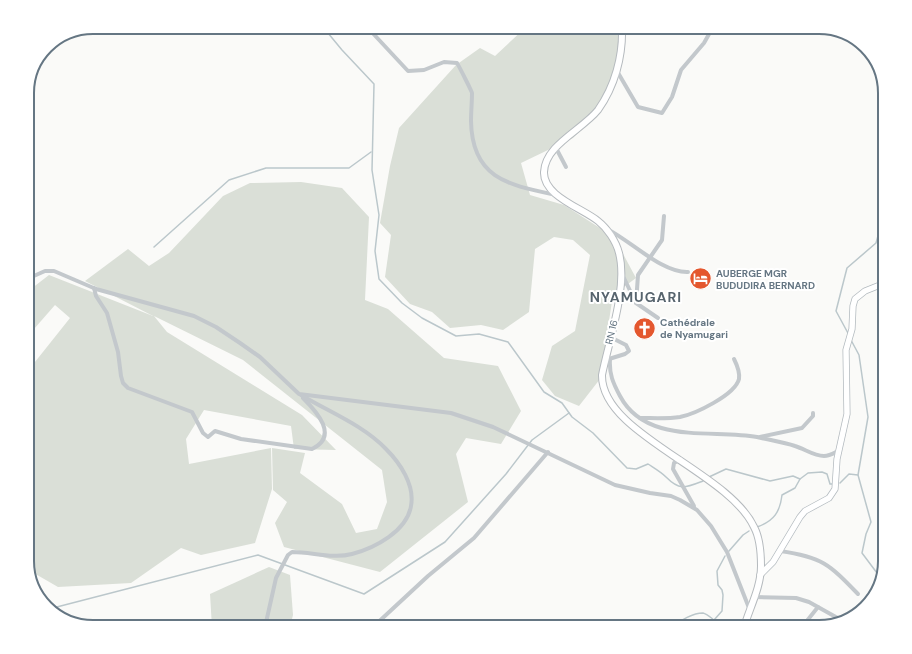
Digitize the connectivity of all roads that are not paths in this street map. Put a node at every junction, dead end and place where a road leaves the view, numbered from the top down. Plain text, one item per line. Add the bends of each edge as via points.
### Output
1 (374, 34) edge
2 (622, 34) edge
3 (709, 34) edge
4 (617, 71) junction
5 (556, 148) junction
6 (566, 167) dead end
7 (556, 195) junction
8 (664, 216) dead end
9 (605, 228) junction
10 (651, 257) junction
11 (688, 272) dead end
12 (622, 274) junction
13 (34, 276) edge
14 (878, 286) edge
15 (94, 288) junction
16 (636, 303) junction
17 (658, 318) dead end
18 (610, 337) junction
19 (734, 359) dead end
20 (607, 360) junction
21 (299, 394) junction
22 (813, 413) dead end
23 (639, 418) junction
24 (758, 438) junction
25 (838, 451) junction
26 (548, 452) junction
27 (681, 459) junction
28 (697, 510) junction
29 (780, 552) junction
30 (760, 575) junction
31 (858, 594) dead end
32 (754, 597) junction
33 (818, 607) junction
34 (750, 608) junction
35 (836, 618) edge
36 (267, 620) edge
37 (381, 620) edge
38 (746, 620) edge
39 (808, 620) edge

1 - 7 street via 408,71 424,70 444,62 458,63 472,92 472,138 477,153 488,169 498,179 518,187
2 - 4 main road, RN 16 / RN 16
3 - 4 street via 681,70 672,97 662,113 638,107
4 - 5 main road, RN 16 / RN 16 via 597,110 585,124
5 - 6 street
5 - 7 main road, RN 16 / RN 16 via 548,157 544,173 545,181
7 - 9 main road, RN 16 / RN 16 via 587,213
8 - 10 street via 662,240
9 - 10 street
9 - 12 main road, RN 16 / RN 16 via 619,251
10 - 11 street via 678,273
10 - 16 street via 638,275
12 - 16 street
12 - 18 main road, RN 16 / RN 16
13 - 15 street via 49,270
14 - 25 main road via 865,291 856,300 852,313 851,333 846,350 847,414
15 - 21 street via 172,309 216,326 260,358
15 - 21 street via 107,313 118,352 123,383 128,388 192,412 203,433 208,437 215,430 241,439 306,449 318,446 326,434 322,422
16 - 17 street
18 - 20 main road, RN 16 / RN 16
18 - 20 street via 626,345 629,351
19 - 23 street via 739,380 727,395 688,416
20 - 23 street via 612,380 623,402
20 - 27 main road, RN 16 / RN 16 via 602,375 602,386 614,409 646,436
21 - 26 street via 440,410 493,427
21 - 36 street via 355,426 386,448 405,473 411,506 405,520 391,535 368,548 352,554 292,552 288,555 276,578
22 - 24 street via 802,428
23 - 24 street via 653,426 668,430
24 - 25 street via 795,446 822,456
25 - 29 main road via 835,490 829,498 800,517
26 - 28 street via 614,485 671,496
26 - 37 street via 474,538
27 - 28 street via 674,462 673,469
27 - 30 main road, RN 16 / RN 16 via 728,495 744,511 755,528 760,548
28 - 34 street via 711,526 725,549
29 - 30 main road via 767,570
29 - 31 street via 802,554 824,562
30 - 32 main road, RN 16 / RN 16
32 - 33 street via 796,598
32 - 34 main road, RN 16 / RN 16
33 - 35 street
33 - 39 street
34 - 38 main road, RN 16 / RN 16

